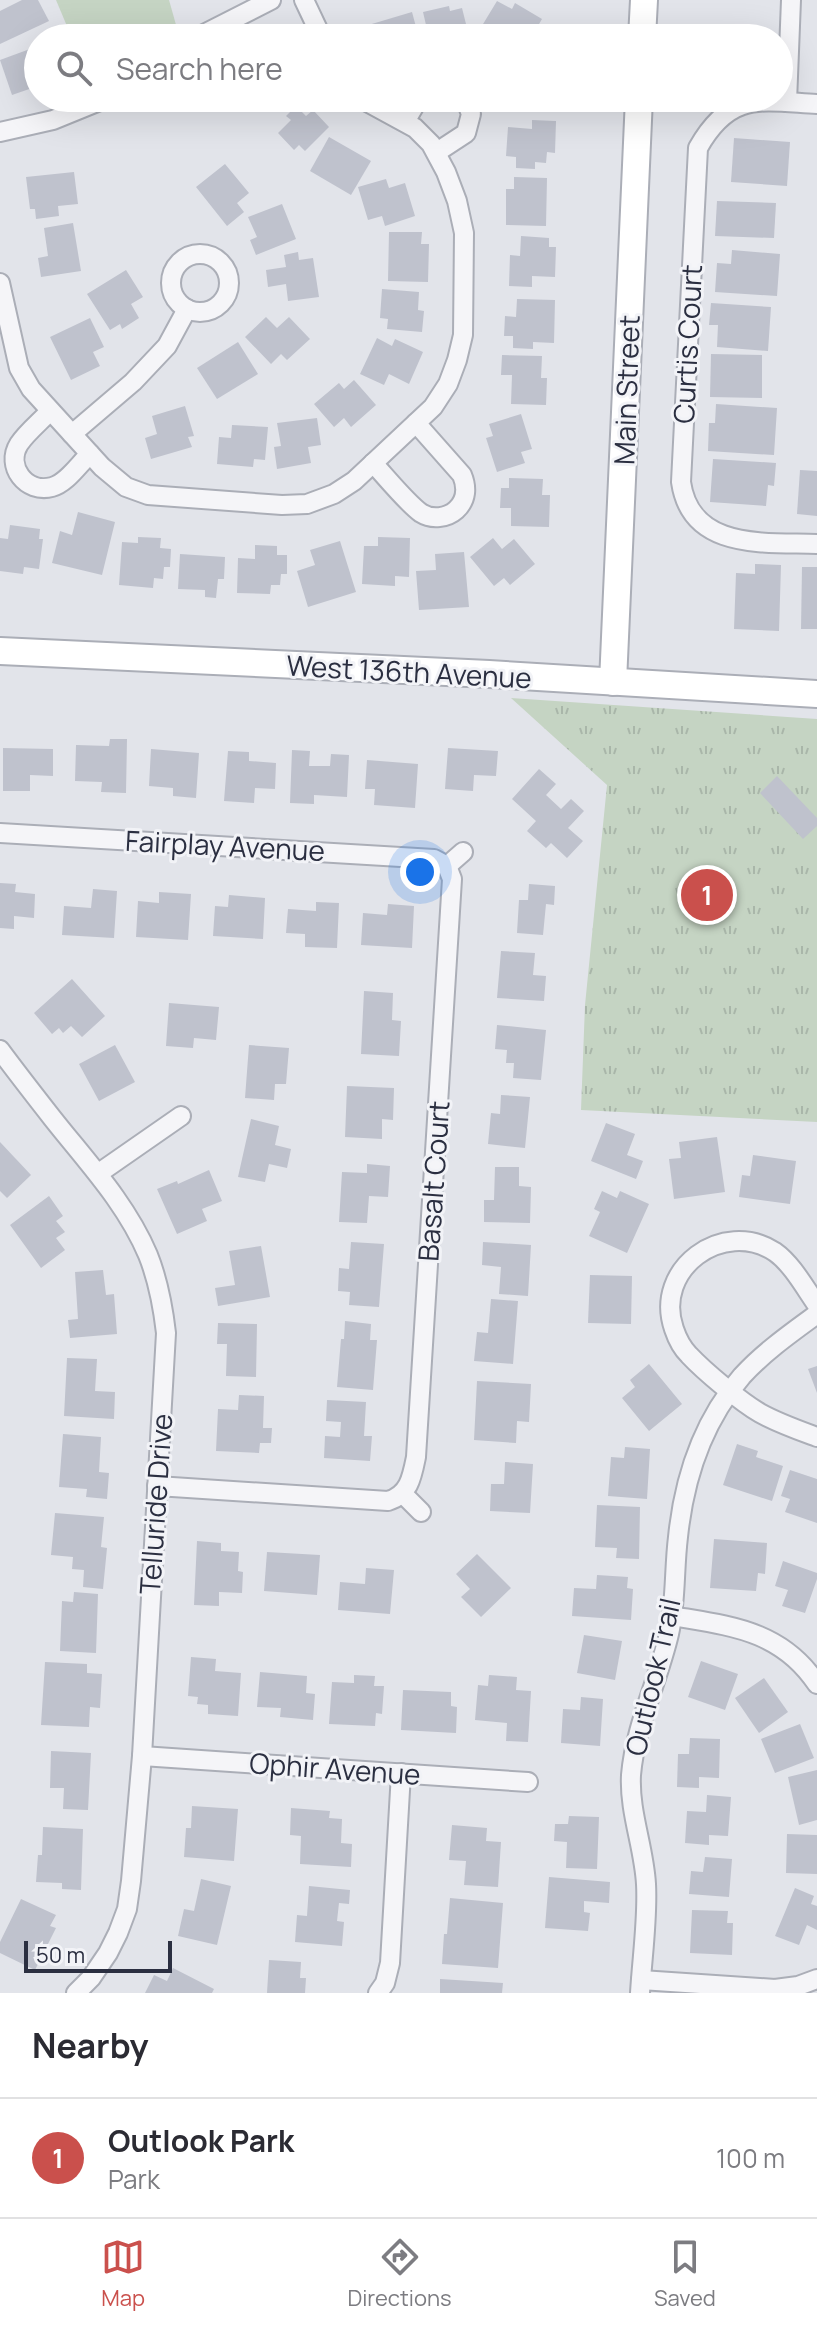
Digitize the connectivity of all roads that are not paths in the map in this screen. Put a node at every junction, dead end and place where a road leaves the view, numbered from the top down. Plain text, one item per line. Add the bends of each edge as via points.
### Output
1 (271, 0) edge
2 (304, 0) edge
3 (644, 0) edge
4 (791, 0) edge
5 (224, 24) edge
6 (315, 24) edge
7 (643, 24) edge
8 (790, 24) edge
9 (793, 102) edge
10 (817, 104) edge
11 (73, 112) edge
12 (386, 112) edge
13 (411, 112) edge
14 (470, 112) edge
15 (638, 112) edge
16 (730, 112) edge
17 (405, 122) junction
18 (0, 132) edge
19 (437, 152) junction
20 (0, 283) edge
21 (187, 309) dead end
22 (50, 411) junction
23 (416, 423) junction
24 (72, 434) junction
25 (90, 454) junction
26 (373, 463) junction
27 (817, 544) edge
28 (0, 651) edge
29 (613, 682) junction
30 (817, 694) edge
31 (0, 833) edge
32 (463, 852) dead end
33 (447, 866) junction
34 (4, 1063) edge
35 (181, 1116) dead end
36 (99, 1173) junction
37 (817, 1305) edge
38 (817, 1314) edge
39 (731, 1391) junction
40 (817, 1437) edge
41 (157, 1486) junction
42 (403, 1494) junction
43 (421, 1512) dead end
44 (672, 1616) junction
45 (817, 1684) edge
46 (142, 1756) junction
47 (401, 1773) junction
48 (528, 1782) dead end
49 (817, 1979) edge
50 (640, 1986) edge
51 (76, 1993) edge
52 (378, 1993) edge

1 - 5 street
2 - 6 street
3 - 7 main road
4 - 8 street
9 - 10 street, Curtis Court
11 - 18 street
12 - 17 street
13 - 17 street
14 - 19 street via 466,133
15 - 29 main road, Main Street
16 - 27 street, Curtis Court via 698,148 683,496 715,534 734,540
17 - 19 street
19 - 23 street via 464,233 463,335 448,384
20 - 22 street via 19,368
21 - 24 street via 167,346
22 - 24 street
22 - 25 street via 20,443 15,454 19,476 27,484 49,488
23 - 26 street
23 - 26 street via 462,475 466,485 460,506 440,518 422,513
24 - 25 street
25 - 26 street via 116,480 148,495 282,505 307,504 334,494
28 - 29 main road, West 136th Avenue
29 - 30 main road, West 136th Avenue
31 - 33 street, Fairplay Avenue via 434,859
32 - 33 street
33 - 42 street, Basalt Court via 452,879 416,1457
34 - 36 street, Telluride Drive
35 - 36 street
36 - 41 street, Telluride Drive via 138,1234 162,1299 166,1348
37 - 39 street via 784,1259 763,1245 729,1241 693,1257 674,1285 674,1328 688,1354
38 - 39 street, Outlook Trail via 766,1352
39 - 40 street via 761,1414
39 - 44 street, Outlook Trail via 708,1428 687,1481
41 - 42 street via 388,1501
41 - 46 street, Telluride Drive
42 - 43 street
44 - 45 street via 764,1636 795,1657
44 - 50 street, Outlook Trail via 631,1774 646,1887
46 - 47 street, Ophir Avenue
46 - 51 street, Telluride Drive via 127,1909 108,1953
47 - 48 street, Ophir Avenue
47 - 52 street via 390,1963
49 - 50 street via 775,1989

